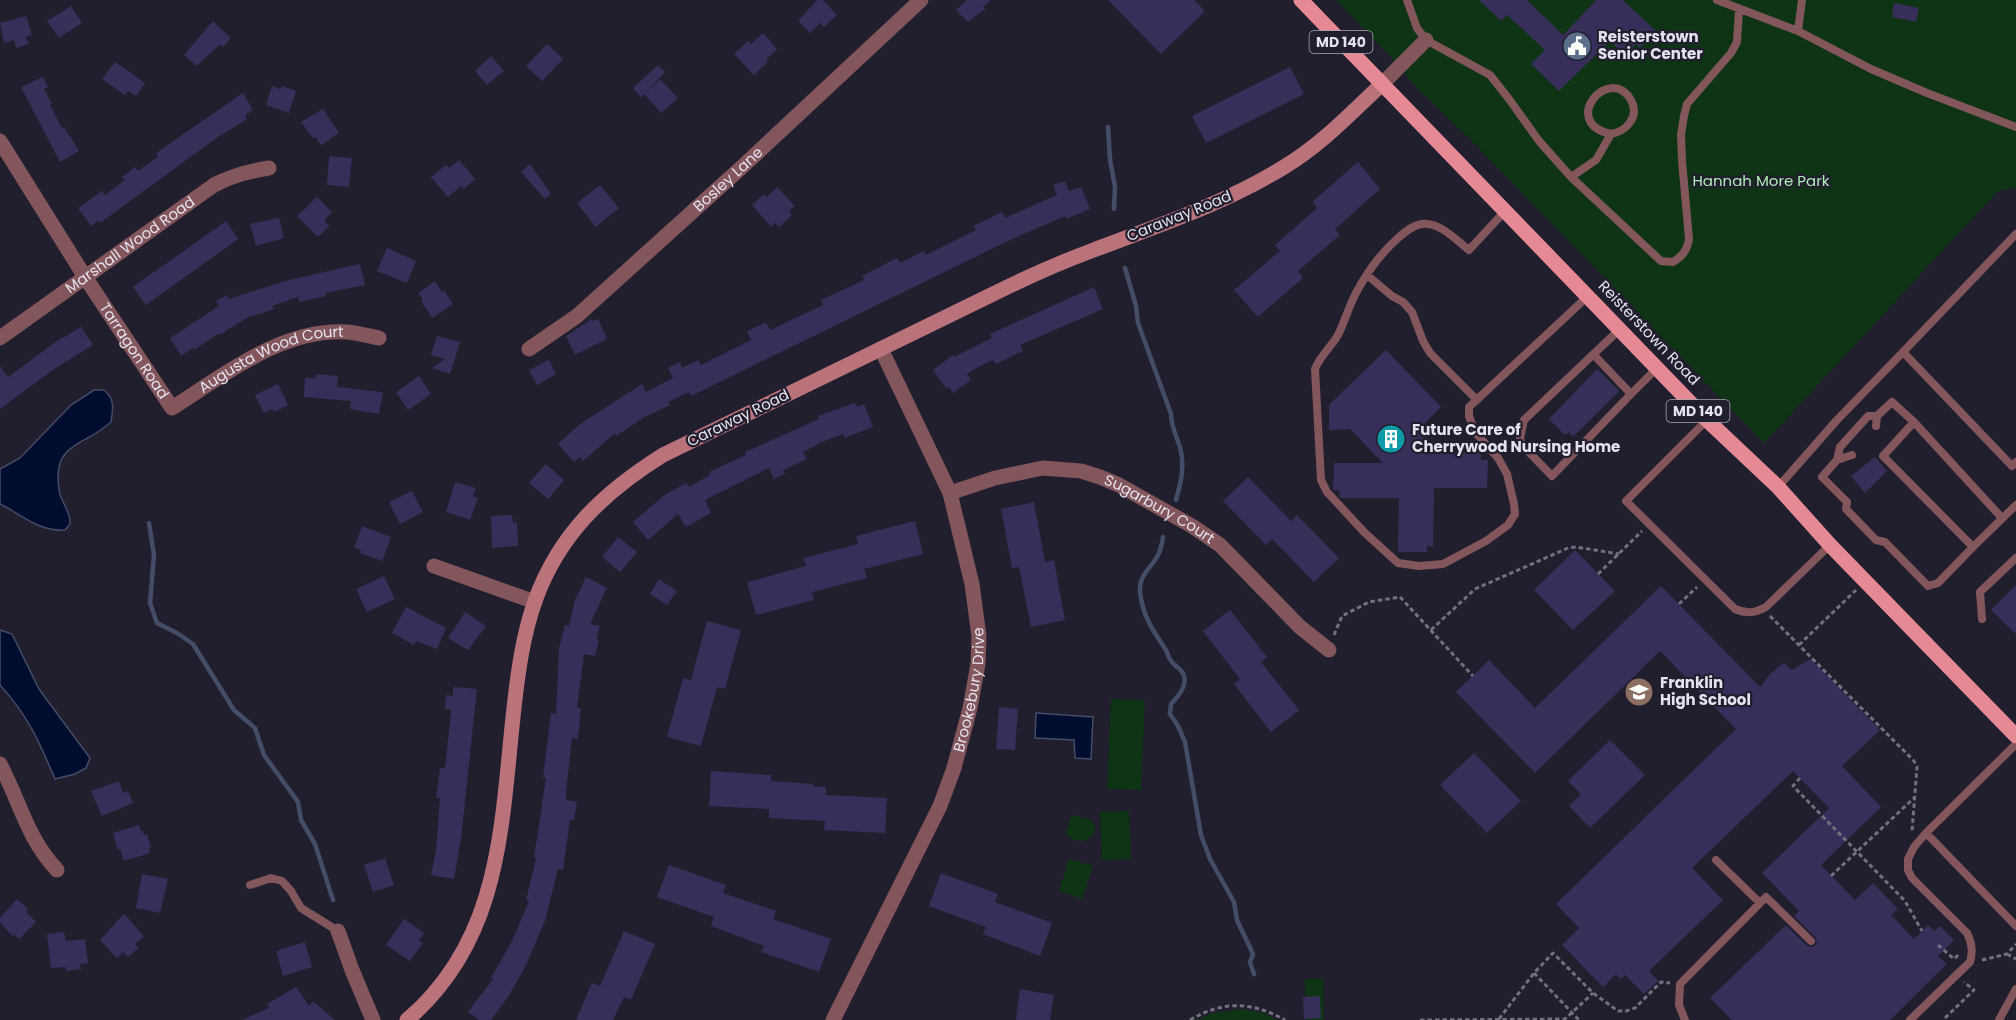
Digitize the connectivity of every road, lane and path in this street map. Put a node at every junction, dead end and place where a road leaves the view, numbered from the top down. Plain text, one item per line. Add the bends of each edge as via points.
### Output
1 (921, 0) edge
2 (1301, 0) edge
3 (1407, 0) edge
4 (1717, 0) edge
5 (1802, 0) edge
6 (1739, 9) junction
7 (1798, 31) junction
8 (1426, 40) junction
9 (1382, 84) junction
10 (2016, 127) edge
11 (1611, 134) junction
12 (0, 141) edge
13 (269, 168) dead end
14 (1571, 177) junction
15 (1505, 211) junction
16 (2016, 234) edge
17 (1366, 275) junction
18 (85, 277) junction
19 (1588, 296) junction
20 (1620, 329) junction
21 (0, 338) edge
22 (379, 338) dead end
23 (529, 349) dead end
24 (881, 349) junction
25 (1903, 352) junction
26 (1594, 355) junction
27 (1658, 368) junction
28 (1631, 394) junction
29 (1477, 400) junction
30 (172, 408) joint
31 (1877, 416) junction
32 (1707, 420) junction
33 (1914, 422) junction
34 (1876, 426) dead end
35 (1852, 454) dead end
36 (1837, 460) junction
37 (2016, 462) edge
38 (1778, 486) junction
39 (950, 493) junction
40 (2016, 505) edge
41 (2001, 518) junction
42 (1650, 524) junction
43 (1830, 545) junction
44 (1973, 547) junction
45 (1619, 554) junction
46 (2016, 558) edge
47 (434, 566) dead end
48 (1598, 574) dead end
49 (1704, 579) junction
50 (1865, 581) junction
51 (535, 602) junction
52 (1679, 604) dead end
53 (1763, 609) junction
54 (1983, 619) dead end
55 (1431, 630) junction
56 (1799, 645) junction
57 (1329, 650) joint
58 (1473, 676) dead end
59 (2016, 736) edge
60 (2016, 744) edge
61 (0, 764) edge
62 (1800, 778) dead end
63 (1916, 797) junction
64 (1926, 833) junction
65 (1914, 847) junction
66 (1857, 852) junction
67 (1716, 860) dead end
68 (57, 870) dead end
69 (1832, 876) dead end
70 (250, 885) dead end
71 (1760, 903) junction
72 (2016, 926) edge
73 (338, 931) joint
74 (1922, 931) dead end
75 (1811, 941) dead end
76 (2016, 944) edge
77 (2016, 959) edge
78 (1534, 973) junction
79 (1680, 984) junction
80 (2016, 988) edge
81 (1593, 993) junction
82 (1573, 1013) junction
83 (1499, 1019) edge
84 (373, 1020) edge
85 (407, 1020) edge
86 (833, 1020) edge
87 (1190, 1020) edge
88 (1286, 1020) edge
89 (1420, 1020) edge
90 (1580, 1020) edge
91 (1685, 1020) edge
92 (1910, 1020) edge
93 (2000, 1020) edge

1 - 23 street, Bosley Lane via 576,316
2 - 9 main road, MD 140
3 - 8 lane
4 - 6 lane
5 - 7 lane
6 - 7 lane
6 - 14 lane via 1737,42 1687,104 1684,116 1682,161 1689,239 1682,256 1673,262 1661,261
7 - 10 lane via 1871,69
8 - 9 street
8 - 14 lane via 1490,75
9 - 15 main road, Reisterstown Road / MD 140
9 - 24 street, Caraway Road via 1306,152 1230,198 1038,272
11 - 11 lane via 1626,129 1634,107 1626,94 1609,88 1594,95 1588,112 1594,127
11 - 14 lane via 1596,160
12 - 18 street, Tarragon Road
13 - 18 street, Marshall Wood Road via 248,171 214,185
15 - 17 lane via 1469,250 1433,225 1413,227 1384,251
15 - 19 main road, Reisterstown Road / MD 140
16 - 25 lane
17 - 29 lane via 1412,312 1430,353
17 - 29 lane via 1336,337 1315,369 1321,480 1327,492 1364,532 1398,562 1419,566 1443,564 1508,525 1515,514 1507,474 1470,423 1469,407
18 - 21 street, Marshall Wood Road
18 - 30 street, Tarragon Road
19 - 20 main road, Reisterstown Road / MD 140
19 - 29 lane
20 - 26 lane
20 - 27 main road, Reisterstown Road / MD 140
22 - 30 street, Augusta Wood Court via 348,332 323,333 289,342 249,359
24 - 39 street, Brookebury Drive
24 - 51 street, Caraway Road via 633,473 574,531 556,557
25 - 37 lane via 2012,466
25 - 38 lane
26 - 28 lane
26 - 28 lane via 1524,420 1522,445 1552,476
27 - 28 lane
27 - 32 main road, Reisterstown Road / MD 140
31 - 33 lane via 1892,402
31 - 34 lane
31 - 36 lane via 1868,416 1840,447
32 - 38 main road, Reisterstown Road / MD 140
32 - 42 lane via 1626,501
33 - 41 lane
33 - 44 lane via 1883,456
35 - 36 lane
36 - 44 lane via 1822,477 1851,504 1846,509 1876,540 1883,539 1928,586 1938,583
38 - 43 main road, Reisterstown Road / MD 140
39 - 57 street, Sugarbury Court via 1043,468 1100,477 1220,545 1300,627
39 - 86 street, Brookebury Drive via 978,619 978,664 970,708 940,806
40 - 41 lane
41 - 44 lane
42 - 45 path
42 - 49 lane
43 - 50 main road, Reisterstown Road / MD 140
43 - 53 lane
45 - 48 path
45 - 55 path via 1568,548 1475,589
46 - 54 lane via 1980,592
47 - 51 street
49 - 52 path
49 - 53 lane via 1735,609 1746,613
50 - 56 path
50 - 59 main road, Reisterstown Road / MD 140
51 - 85 street, Caraway Road via 525,636 499,844 489,891 470,940 451,972
53 - 56 path
55 - 57 path via 1400,597 1369,602 1342,616
55 - 58 path
56 - 63 path via 1914,761
60 - 64 lane
61 - 68 street via 42,855
62 - 66 path via 1793,786
63 - 65 path via 1911,824
63 - 66 path
64 - 65 lane
64 - 72 lane
65 - 92 lane via 1908,860 1912,878 1967,933 1972,943 1970,962
66 - 69 path
66 - 74 path via 1905,902
67 - 71 lane
70 - 73 lane via 271,878 282,881 301,908
71 - 75 lane via 1766,897
71 - 79 lane
73 - 84 street
76 - 77 path via 2007,954
78 - 81 path via 1553,953
78 - 82 path
78 - 83 path
79 - 81 path via 1661,982 1635,1008 1626,1011 1618,1011
79 - 91 lane via 1679,1005
80 - 93 lane
81 - 82 path
82 - 83 path via 1565,1019
82 - 90 path
83 - 89 path
87 - 88 path via 1215,1008 1240,1005 1269,1011

